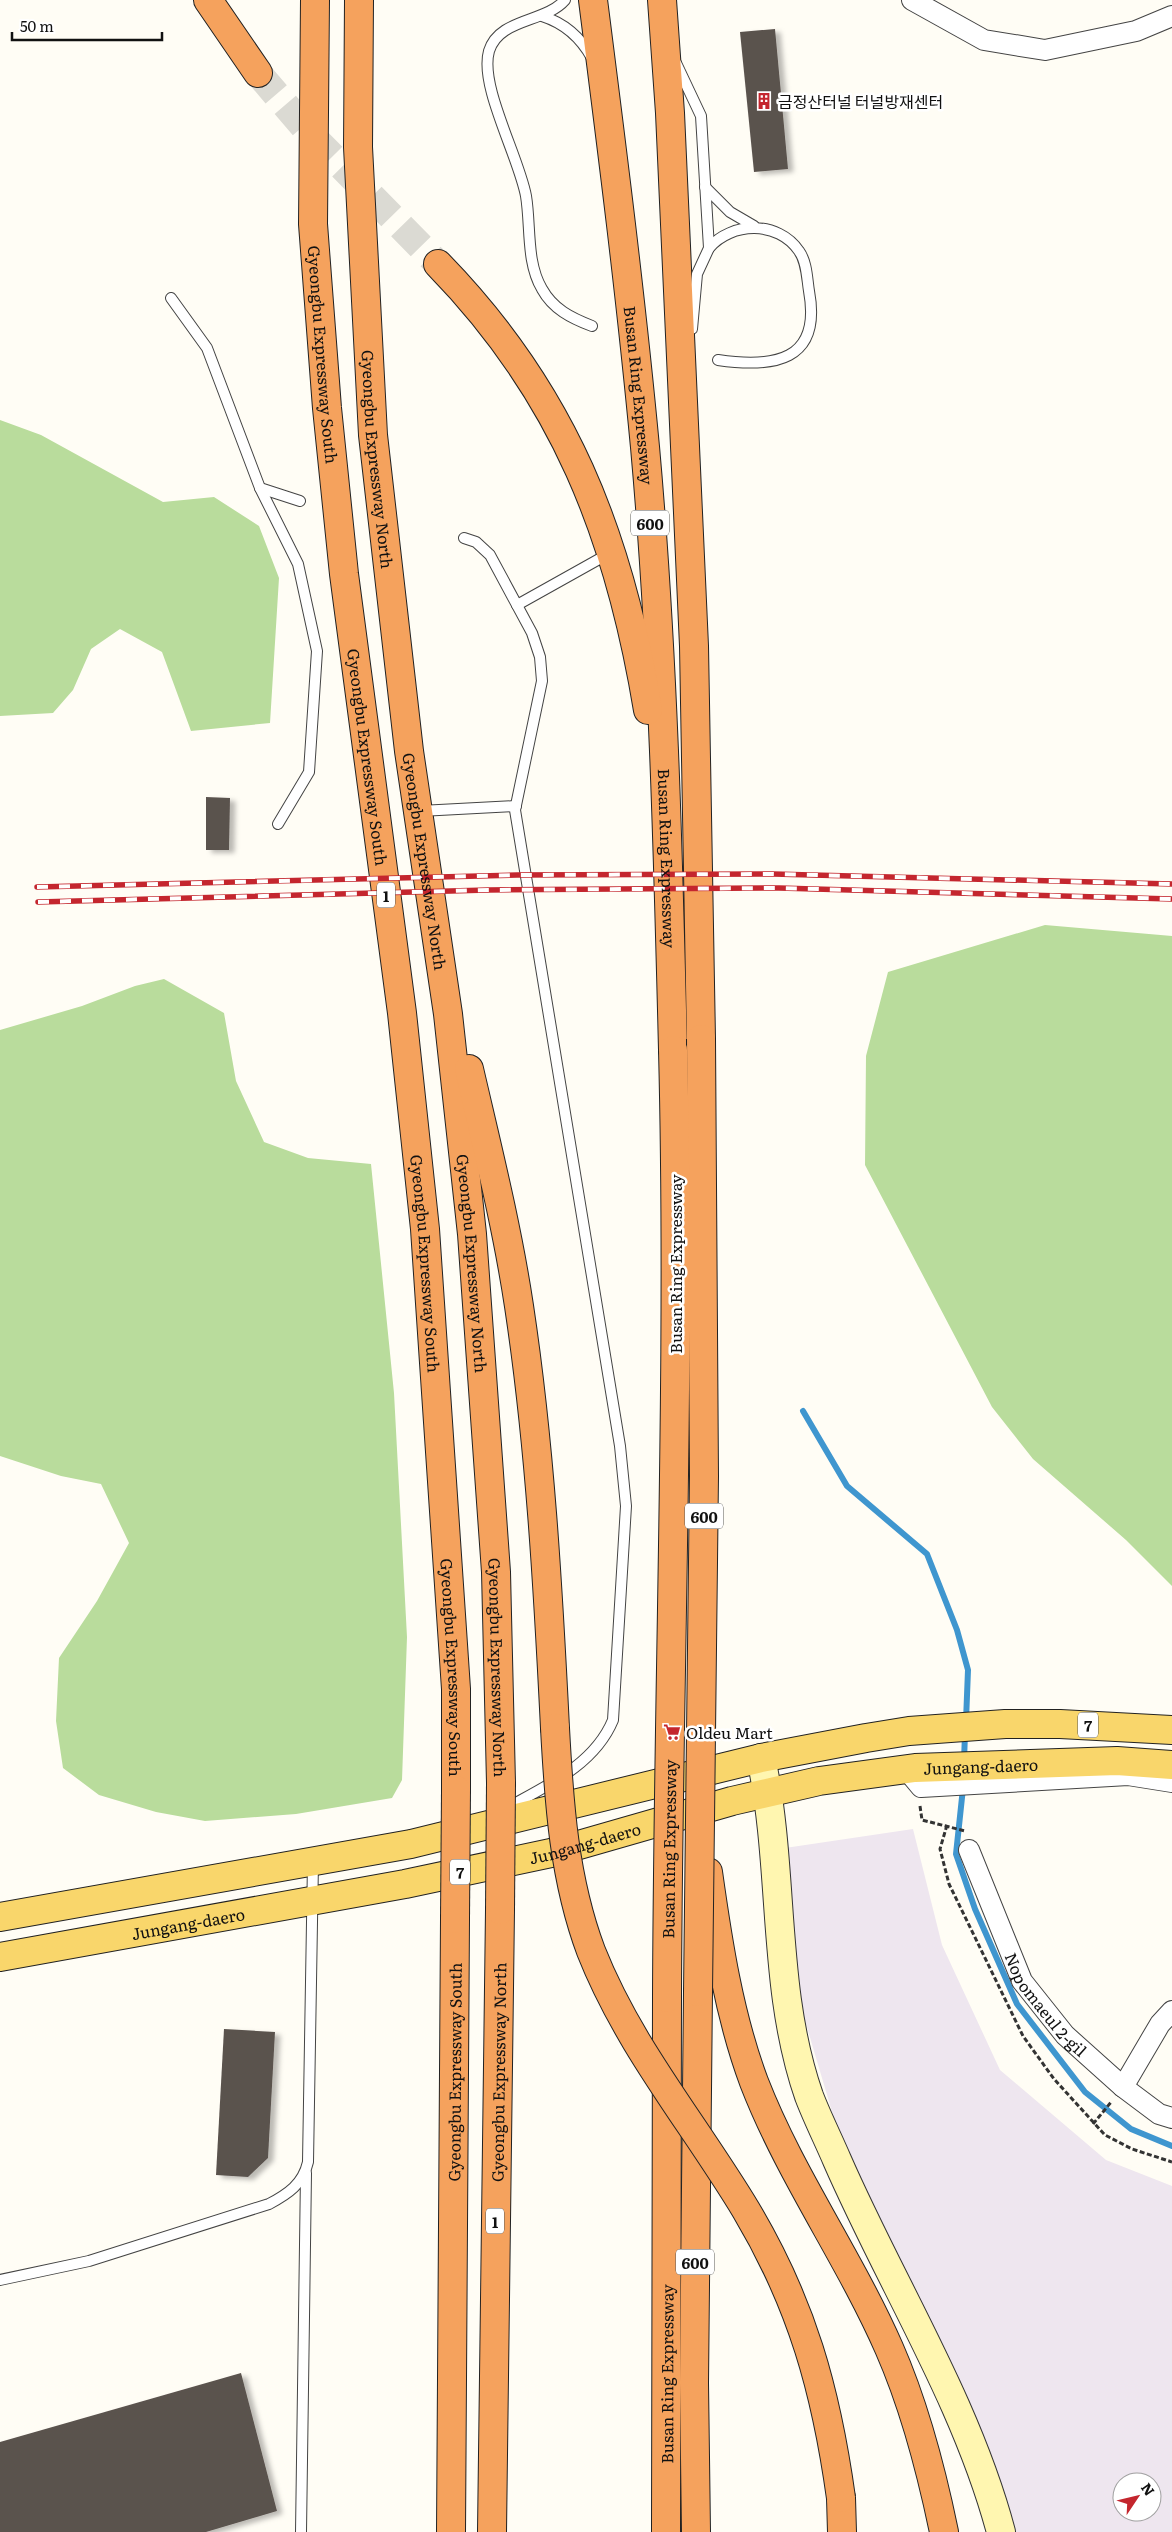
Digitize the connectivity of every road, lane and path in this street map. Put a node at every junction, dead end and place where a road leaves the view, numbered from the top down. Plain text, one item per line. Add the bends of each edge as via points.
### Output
1 (208, 0) edge
2 (315, 0) edge
3 (359, 0) edge
4 (565, 0) edge
5 (593, 0) edge
6 (662, 0) edge
7 (912, 0) edge
8 (542, 16) junction
9 (1172, 16) edge
10 (664, 38) junction
11 (258, 73) tunnel mouth
12 (604, 82) junction
13 (705, 187) junction
14 (760, 229) junction
15 (709, 248) junction
16 (438, 264) tunnel mouth
17 (171, 298) dead end
18 (592, 326) dead end
19 (718, 360) dead end
20 (684, 417) junction
21 (260, 488) junction
22 (300, 501) dead end
23 (464, 538) dead end
24 (611, 553) junction
25 (517, 606) junction
26 (516, 806) junction
27 (418, 811) junction
28 (278, 824) dead end
29 (666, 825) junction
30 (436, 929) junction
31 (1172, 1730) edge
32 (761, 1758) junction
33 (1172, 1765) edge
34 (1007, 1773) junction
35 (920, 1777) junction
36 (1172, 1782) edge
37 (769, 1793) junction
38 (700, 1818) junction
39 (468, 1830) junction
40 (968, 1841) joint
41 (313, 1861) junction
42 (312, 1899) junction
43 (0, 1917) edge
44 (0, 1957) edge
45 (1172, 2012) edge
46 (1119, 2092) junction
47 (1172, 2118) edge
48 (1093, 2124) dead end
49 (306, 2172) junction
50 (0, 2280) edge
51 (666, 2352) junction
52 (301, 2532) edge
53 (451, 2532) edge
54 (492, 2532) edge
55 (648, 2532) edge
56 (666, 2532) edge
57 (696, 2532) edge
58 (842, 2532) edge
59 (944, 2532) edge
60 (1001, 2532) edge

1 - 11 highway
2 - 53 highway, Gyeongbu Expressway South / 1, bridge via 313,224 327,408 344,574 402,1013 425,1229 455,1679
3 - 27 highway, Gyeongbu Expressway North / 1 via 358,147 373,435
4 - 8 lane
5 - 12 highway, Busan Ring Expressway / 600
6 - 10 highway, Busan Ring Expressway / 600
7 - 9 street via 984,40 1044,50 1136,31
8 - 12 lane via 558,22 579,39
8 - 18 lane via 509,28 493,41 487,63 489,81 524,186 536,279 558,309
10 - 13 lane via 701,116
10 - 20 highway, Busan Ring Expressway / 600
12 - 29 highway, Busan Ring Expressway / 600 via 645,447 660,653
13 - 14 lane via 730,212
13 - 15 lane
14 - 15 lane via 736,229
14 - 19 lane via 788,240 799,251 812,304 808,334 798,347 778,361 755,364
15 - 20 lane via 697,274
16 - 24 highway via 491,322 540,392 586,482
17 - 21 lane via 207,348
20 - 38 highway, Busan Ring Expressway / 600, bridge via 694,646 701,1039 704,1476
21 - 22 lane
21 - 28 lane via 298,564 317,651 309,772
23 - 25 lane via 476,542 490,555
24 - 25 lane
24 - 29 highway via 635,640
25 - 26 lane via 532,633 540,658 542,681
26 - 27 lane
26 - 39 lane via 620,1446 626,1506 616,1708 607,1734 586,1759 571,1770
27 - 30 highway, Gyeongbu Expressway North / 1
29 - 51 highway, Busan Ring Expressway / 600, bridge via 676,1188 668,1780
30 - 54 highway, Gyeongbu Expressway North / 1, bridge via 450,1023 472,1234 496,1572 501,1783
30 - 58 highway, bridge via 500,1204 519,1306 541,1506 562,1830 577,1906 591,1949 623,2022 731,2186 799,2314 830,2421 841,2498
31 - 32 main road, 7 via 1005,1724 909,1731
32 - 37 street
32 - 39 main road, 7
33 - 34 main road, Jungang-daero / 7 via 1117,1760
34 - 35 main road, Jungang-daero / 7
34 - 36 street via 1128,1775
35 - 37 main road, Jungang-daero / 7 via 819,1781
35 - 40 path via 918,1794 922,1820 954,1827
37 - 42 main road, Jungang-daero / 7 via 551,1853 404,1884
37 - 60 street via 785,2000 809,2095 853,2196 954,2402 989,2486
38 - 57 highway, Busan Ring Expressway / 600, bridge via 694,2383
38 - 59 highway, bridge via 726,1982 744,2053 765,2109 889,2348 920,2435
39 - 41 main road, 7 via 411,1844
40 - 46 street, Nopomaeul 2-gil via 1022,1981 1065,2035
41 - 42 lane
41 - 43 main road, 7
42 - 44 main road, Jungang-daero / 7 via 140,1934
42 - 49 lane
45 - 46 street via 1160,2024
46 - 47 street, Nopomaeul 2-gil
46 - 48 path
49 - 50 lane via 288,2194 269,2204 89,2261
49 - 52 lane
51 - 55 highway
51 - 56 highway, Busan Ring Expressway / 600

